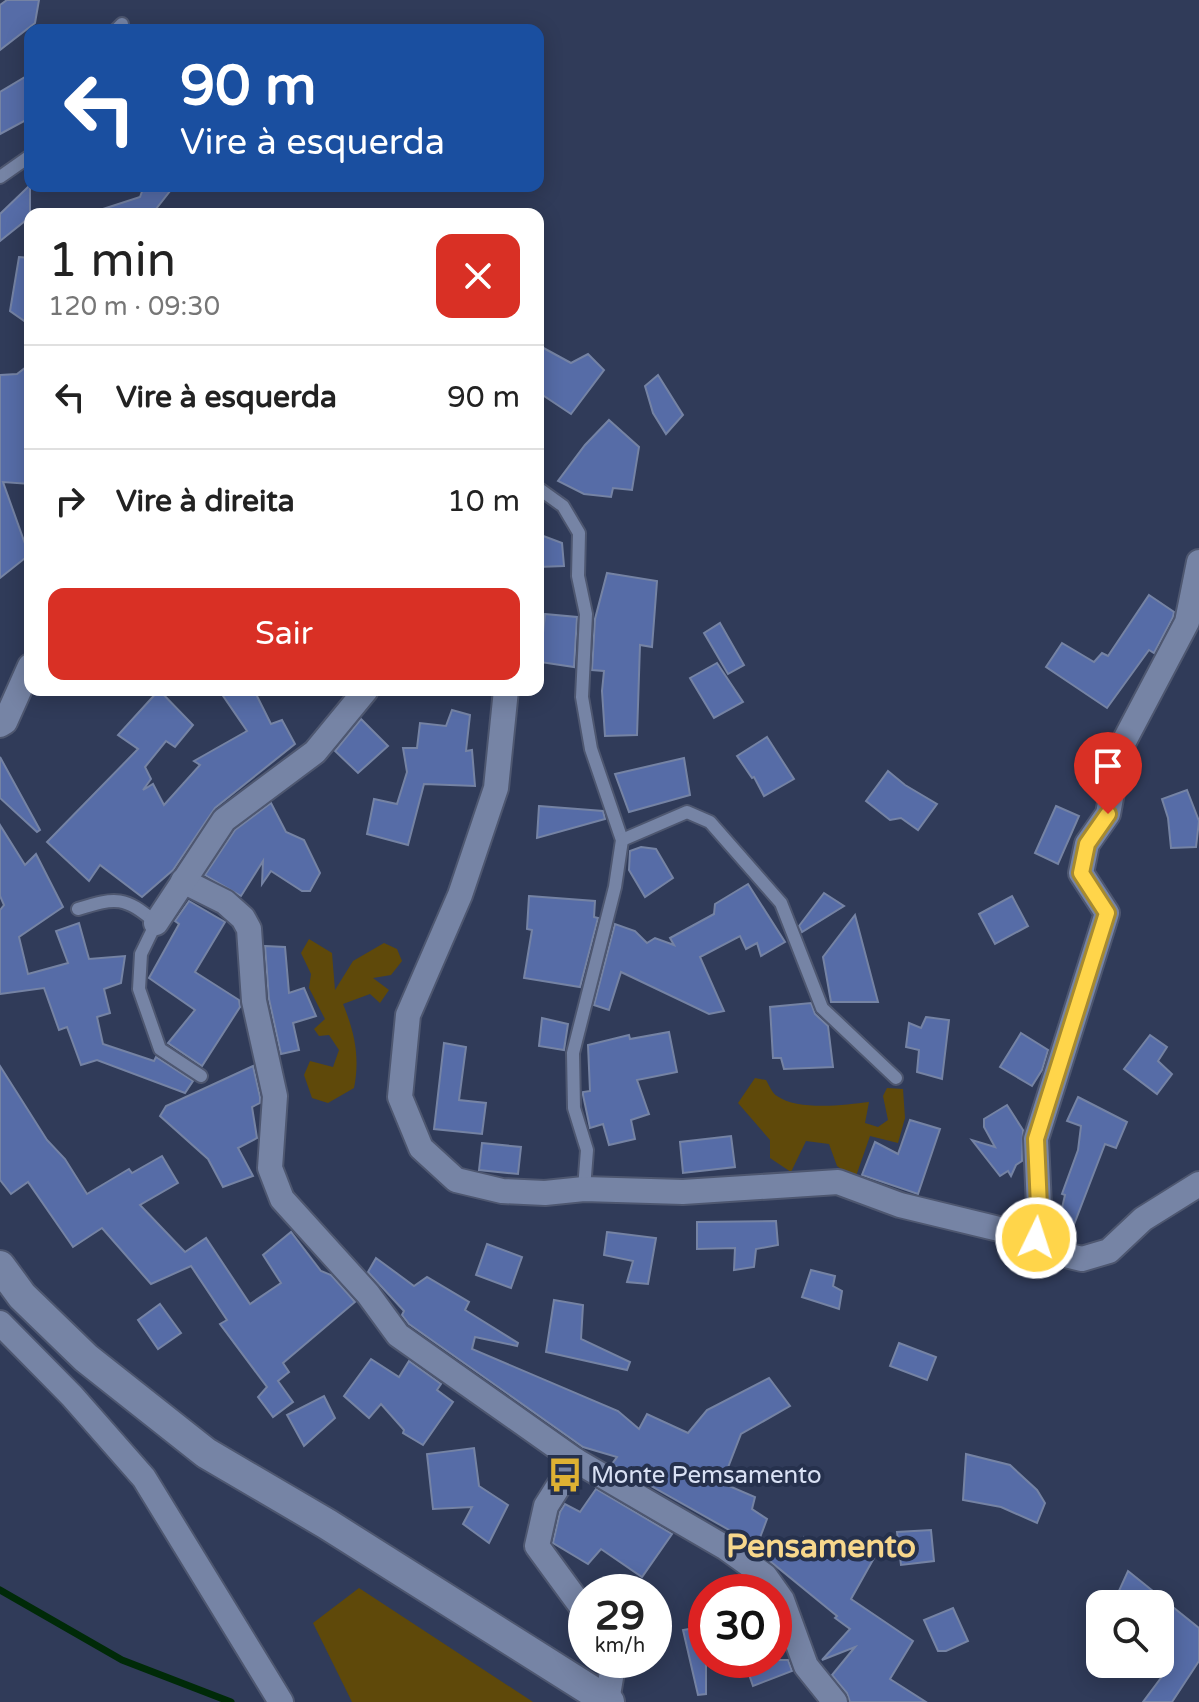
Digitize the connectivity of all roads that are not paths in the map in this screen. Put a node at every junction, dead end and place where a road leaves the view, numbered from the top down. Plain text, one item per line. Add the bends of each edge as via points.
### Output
1 (24, 160) edge
2 (0, 177) edge
3 (544, 492) edge
4 (1199, 562) edge
5 (24, 679) edge
6 (361, 696) edge
7 (505, 696) edge
8 (0, 725) edge
9 (622, 840) junction
10 (183, 881) junction
11 (78, 909) dead end
12 (156, 923) junction
13 (201, 1076) dead end
14 (896, 1078) dead end
15 (1199, 1184) edge
16 (584, 1189) junction
17 (1036, 1238) junction
18 (0, 1266) edge
19 (0, 1323) edge
20 (575, 1460) junction
21 (598, 1473) junction
22 (560, 1483) junction
23 (568, 1588) edge
24 (611, 1678) edge
25 (277, 1694) edge
26 (608, 1702) edge
27 (835, 1702) edge

1 - 2 lane
3 - 9 lane via 563,506 579,533 578,576 586,614 582,697 591,749
4 - 17 street via 1187,622 1120,749 1108,814 1087,844 1081,873 1107,913 1036,1139
5 - 8 street
6 - 10 street via 315,752 224,820
7 - 16 street via 496,788 460,895 408,1015 400,1097 421,1148 456,1180 502,1191
9 - 14 lane via 687,812 710,822 781,903 822,1008
9 - 16 lane via 573,1053 574,1108 587,1150
10 - 12 street
10 - 20 street via 225,902 249,929 254,1001 275,1096 270,1168 282,1199 398,1335
11 - 12 lane via 114,898 138,907
12 - 13 lane via 141,954 139,989 160,1049
15 - 17 street via 1143,1219 1109,1251 1082,1259 1057,1253
16 - 17 street via 683,1192 838,1182 900,1205
18 - 26 street via 22,1296 86,1358 206,1453
19 - 25 street via 144,1478
20 - 21 street
20 - 22 street
21 - 22 lane
21 - 27 street via 765,1576 782,1600 806,1666
22 - 23 street via 546,1506 537,1546
24 - 26 street

